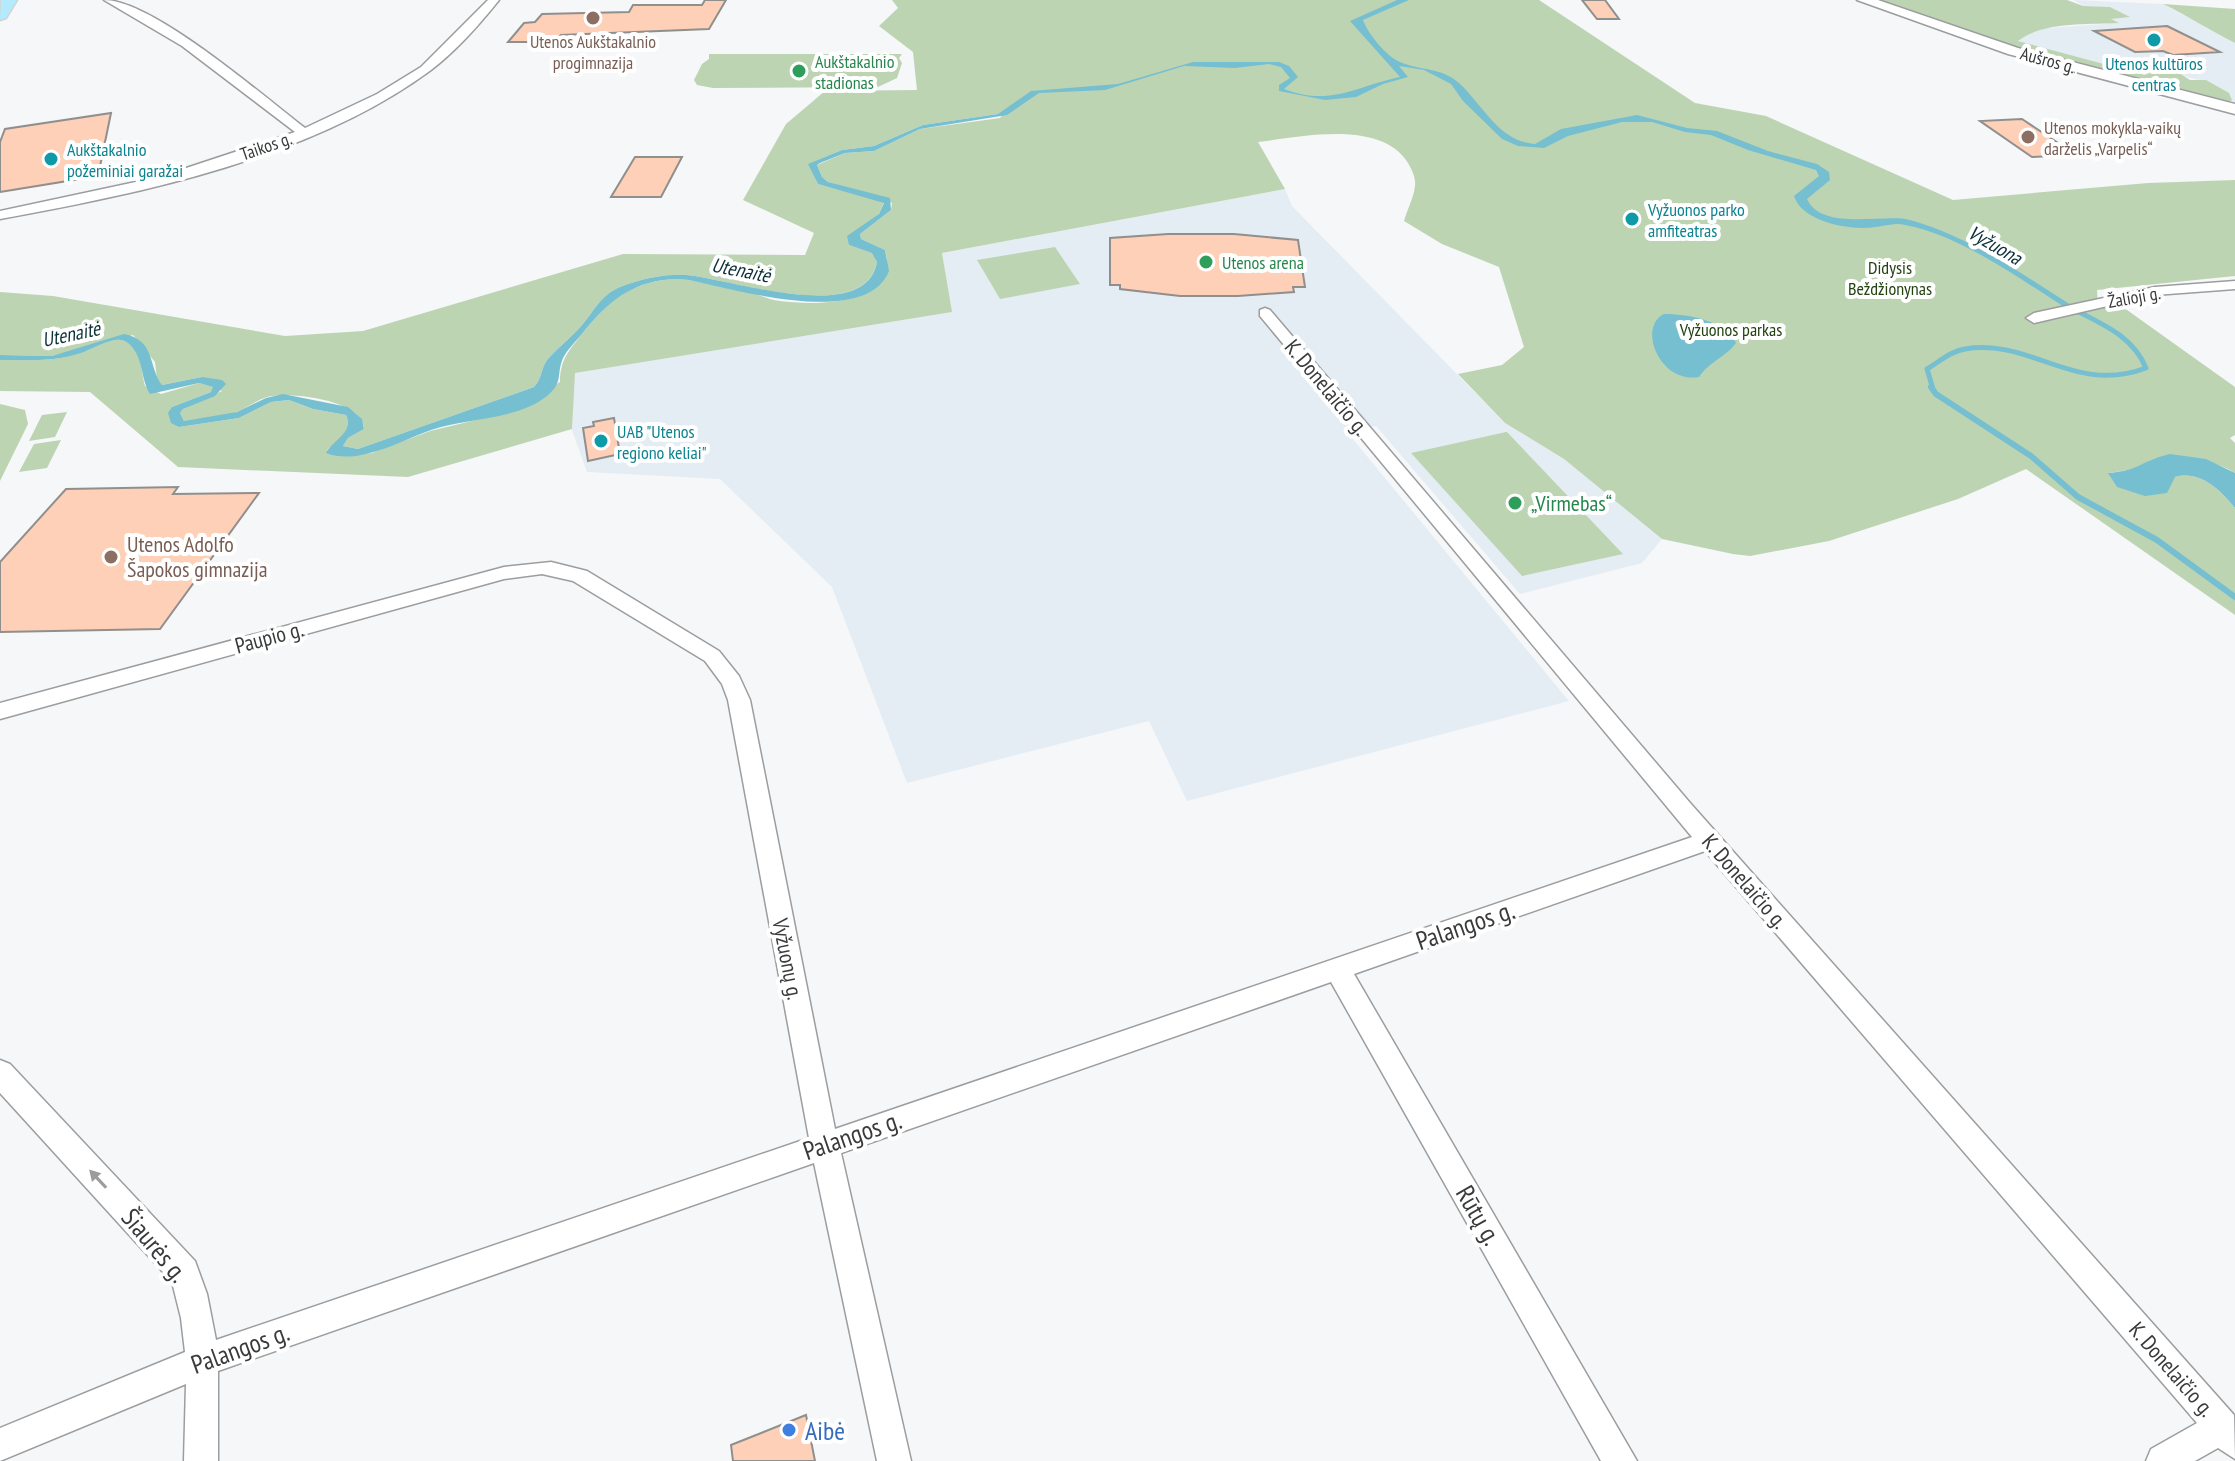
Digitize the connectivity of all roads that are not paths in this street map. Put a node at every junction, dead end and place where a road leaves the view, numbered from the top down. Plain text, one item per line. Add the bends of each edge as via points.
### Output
1 (109, 0) edge
2 (494, 0) edge
3 (1864, 0) edge
4 (2235, 109) edge
5 (303, 132) junction
6 (0, 215) edge
7 (2235, 285) edge
8 (1265, 313) dead end
9 (2034, 318) dead end
10 (539, 567) joint
11 (0, 711) edge
12 (1710, 840) junction
13 (1337, 969) junction
14 (0, 1073) edge
15 (824, 1144) junction
16 (201, 1361) junction
17 (2228, 1434) edge
18 (0, 1445) edge
19 (201, 1461) edge
20 (894, 1461) edge
21 (1620, 1461) edge
22 (2163, 1461) edge

1 - 5 street via 186,42
2 - 5 street, Taikos g. via 417,75
3 - 4 street, Aušros g. via 2013,51
5 - 6 street, Taikos g. via 181,175
7 - 9 street, Žalioji g. via 2155,291
8 - 12 street, K. Donelaičio g.
10 - 11 street, Paupio g.
10 - 15 street, Vyžuonų g. via 580,576 712,656 732,681
12 - 13 street, Palangos g.
12 - 17 street, K. Donelaičio g.
13 - 15 street, Palangos g.
13 - 21 street, Rūtų g.
16 -> 14 street, Šiaurės g. via 194,1297 184,1272
15 - 16 street, Palangos g.
15 - 20 street, Vyžuonų g.
16 - 18 street, Palangos g.
16 - 19 street, Šiaurės g.
17 - 22 street

